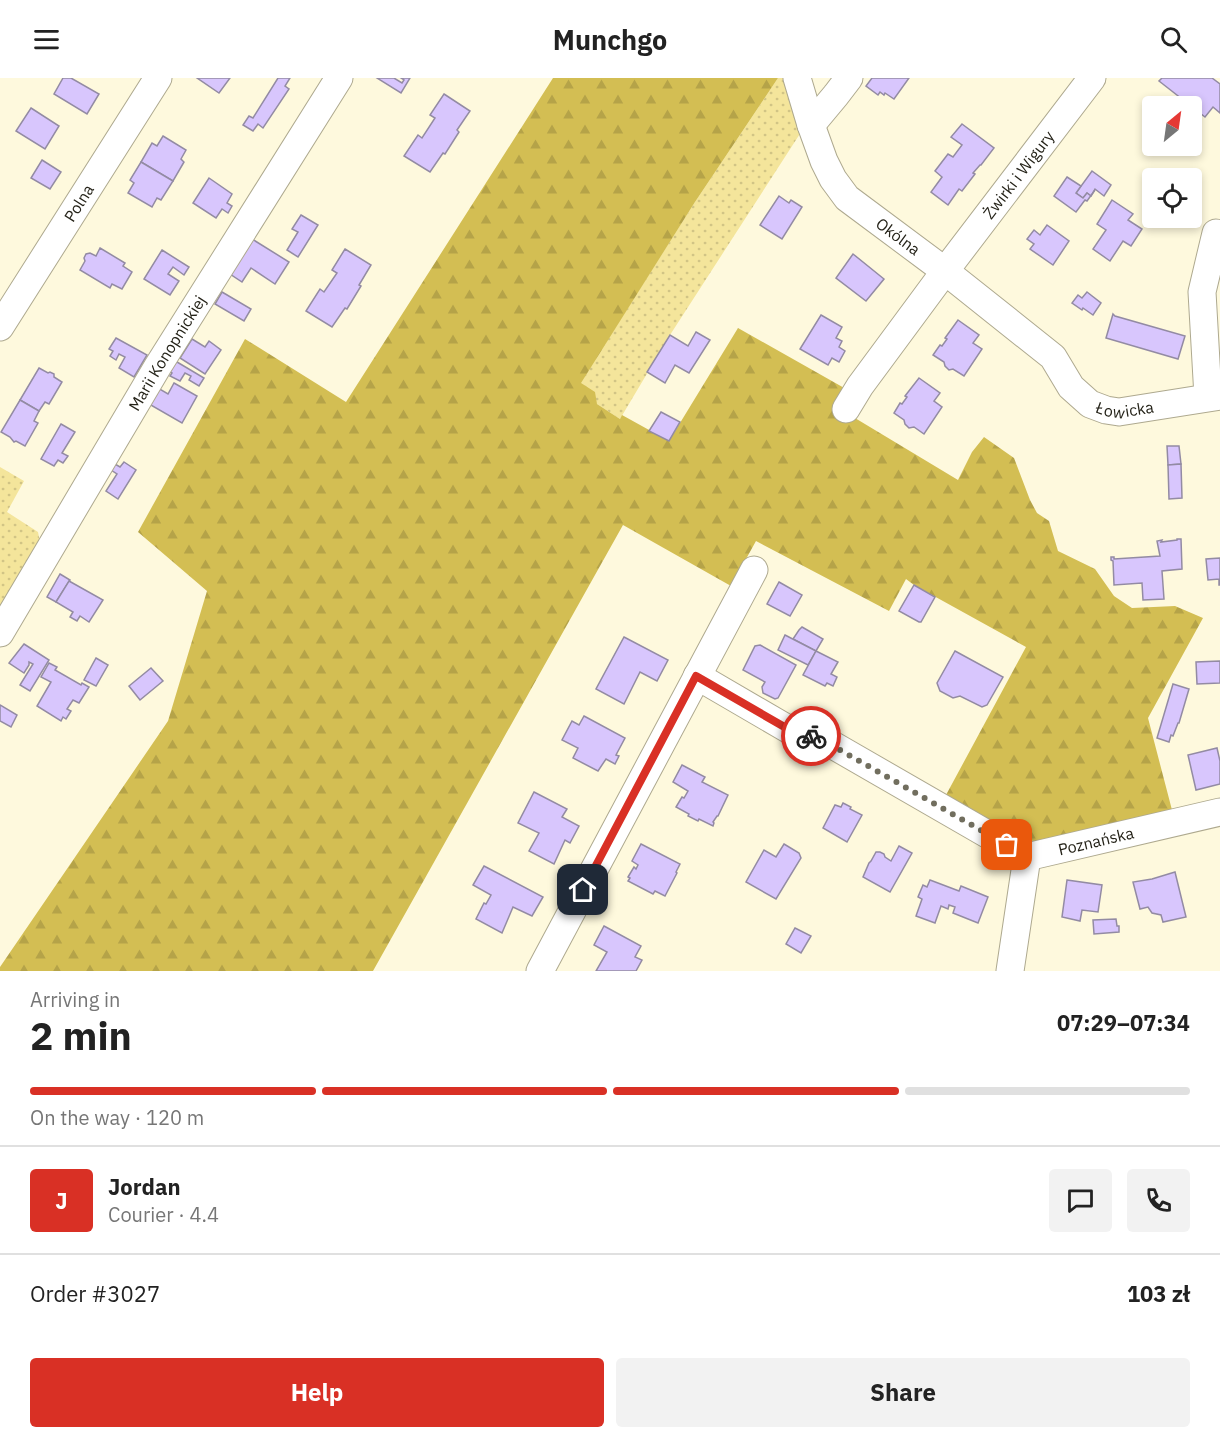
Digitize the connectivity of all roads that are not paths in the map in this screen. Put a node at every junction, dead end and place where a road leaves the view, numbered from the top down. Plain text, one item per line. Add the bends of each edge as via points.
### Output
1 (158, 78) edge
2 (339, 78) edge
3 (797, 78) edge
4 (849, 78) edge
5 (1092, 78) edge
6 (811, 125) junction
7 (1216, 233) dead end
8 (945, 271) junction
9 (0, 327) edge
10 (1053, 357) joint
11 (1214, 396) edge
12 (846, 409) dead end
13 (754, 570) dead end
14 (0, 633) edge
15 (694, 682) junction
16 (1220, 813) edge
17 (1027, 857) junction
18 (540, 971) edge
19 (1010, 971) edge

1 - 9 street, Polna
2 - 14 street, Marii Konopnickiej via 158,366
3 - 6 street, Okólna
4 - 6 street
5 - 8 street, Żwirki i Wigury
6 - 8 street, Okólna via 833,179 848,198
7 - 11 street via 1202,292
8 - 10 street, Okólna
8 - 12 street, Żwirki i Wigury
10 - 11 street, Łowicka via 1071,387 1090,404 1106,410 1119,412
13 - 15 street
15 - 17 street via 788,729 824,740
15 - 18 street
16 - 17 street, Poznańska
17 - 19 street

